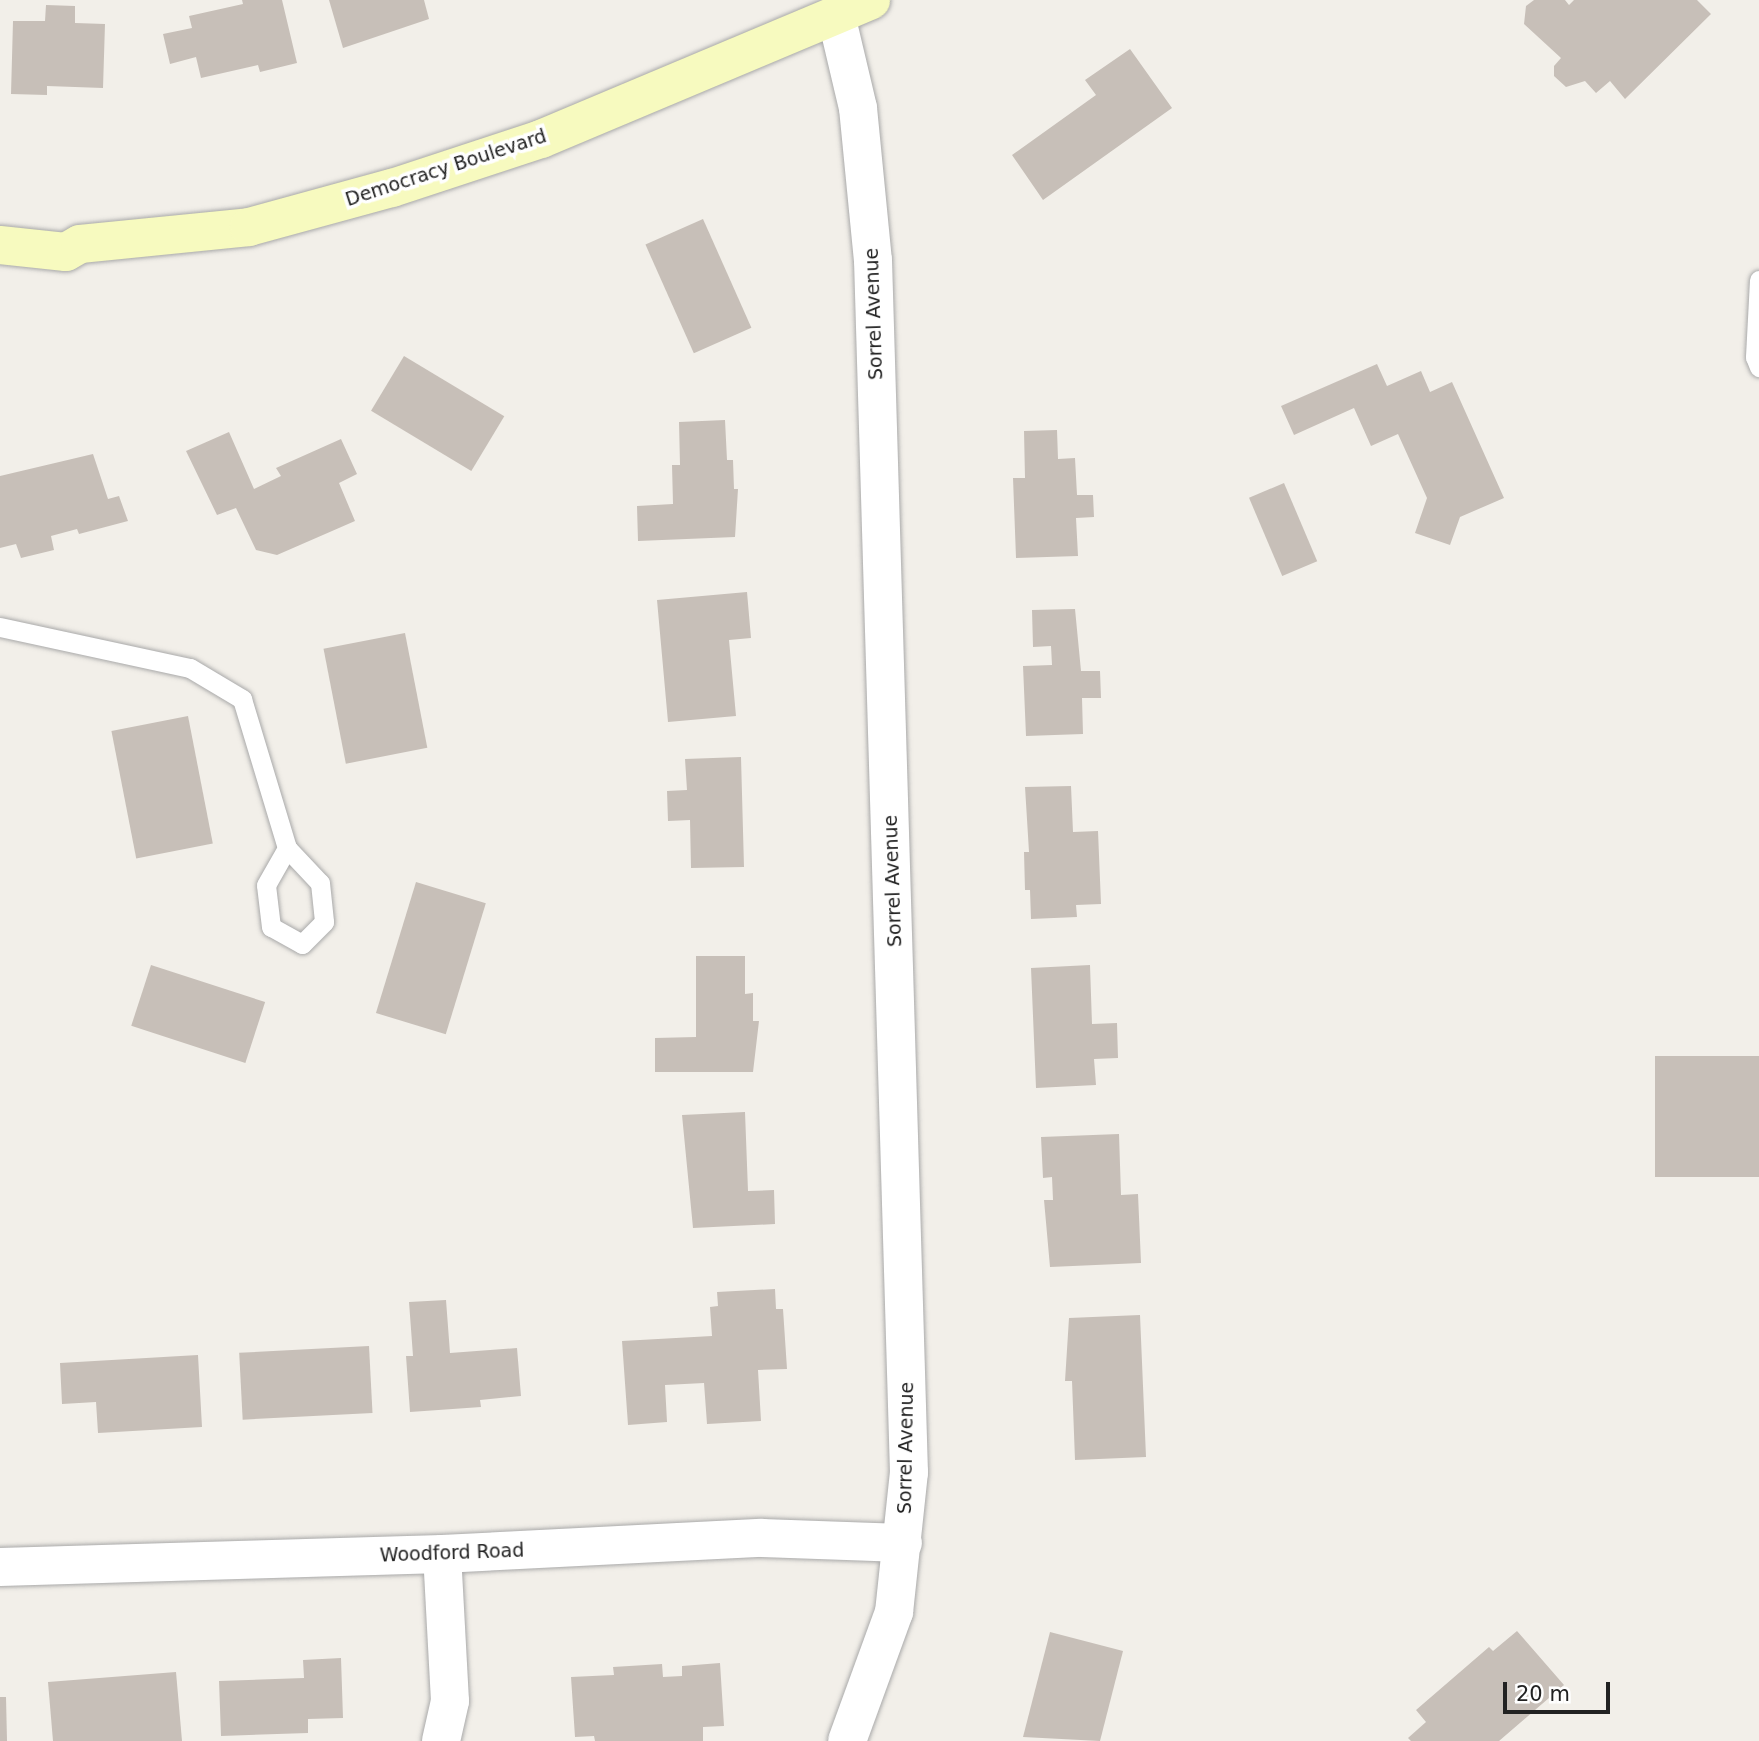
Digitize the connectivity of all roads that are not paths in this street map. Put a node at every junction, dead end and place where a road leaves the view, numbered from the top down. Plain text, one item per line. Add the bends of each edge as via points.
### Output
1 (871, 0) edge
2 (836, 15) junction
3 (0, 245) edge
4 (1759, 280) edge
5 (1759, 367) edge
6 (0, 627) edge
7 (286, 848) dead end
8 (904, 1544) junction
9 (442, 1554) junction
10 (0, 1567) edge
11 (442, 1741) edge
12 (847, 1741) edge

1 - 2 main road, Democracy Boulevard
2 - 3 main road, Democracy Boulevard via 541,139 262,223 80,244 66,252
2 - 8 street, Sorrel Avenue via 858,108 873,260 906,1278 909,1472
4 - 5 lane via 1755,356
6 - 7 lane via 190,668 242,699
8 - 9 street, Woodford Road via 762,1538
8 - 12 street, Sorrel Avenue via 894,1612
9 - 10 street, Woodford Road
9 - 11 street via 450,1701

